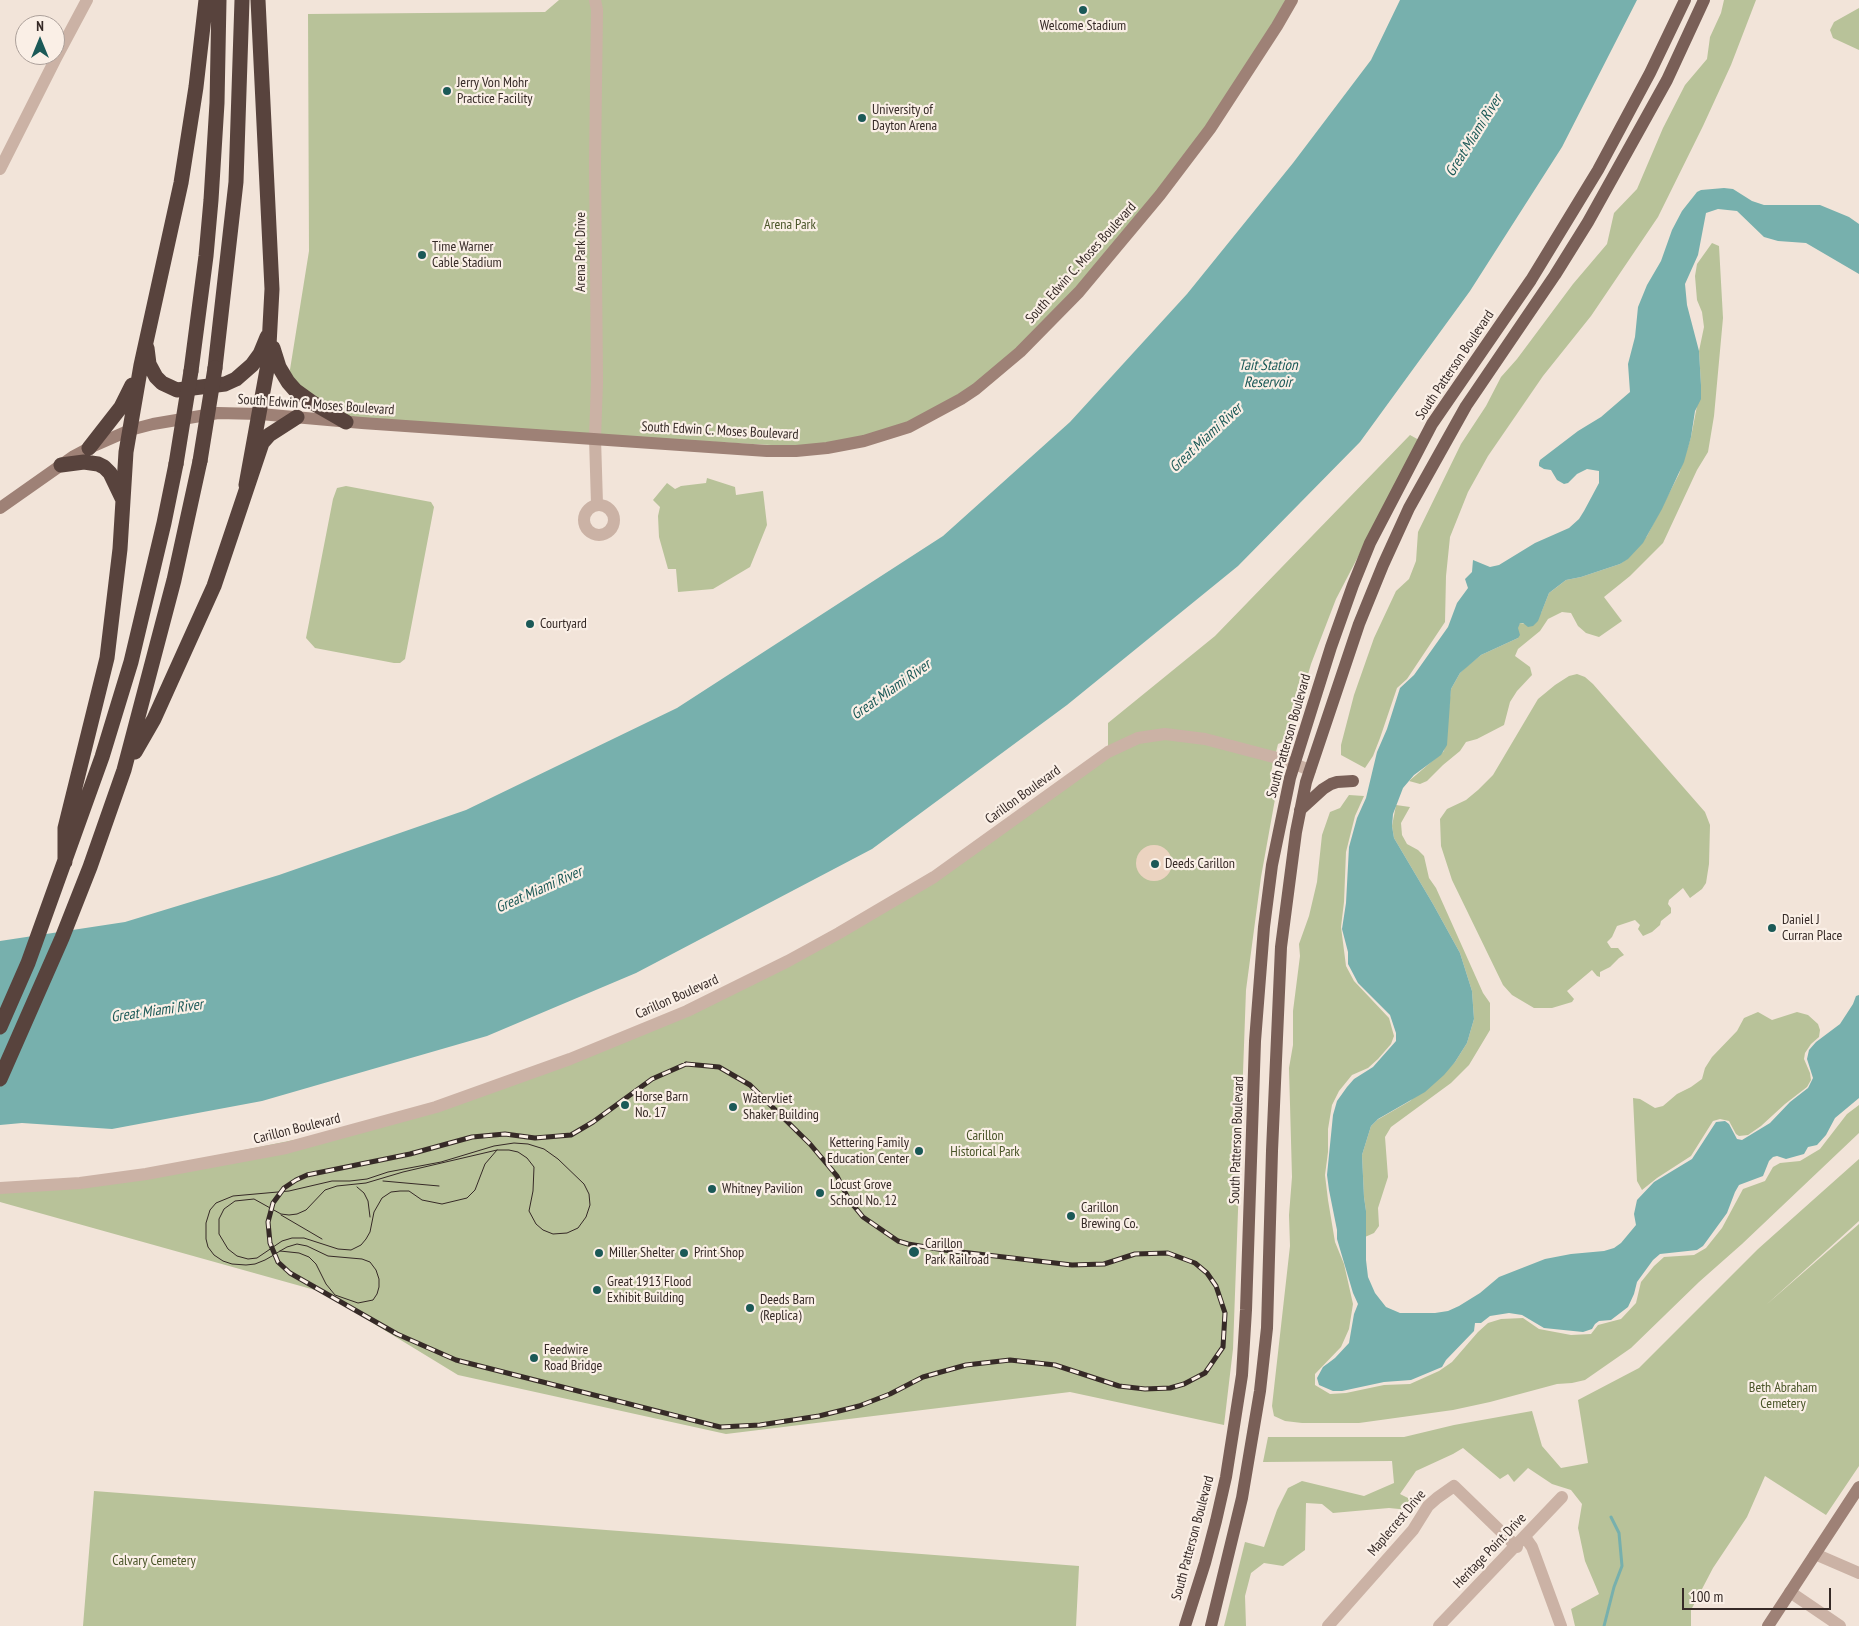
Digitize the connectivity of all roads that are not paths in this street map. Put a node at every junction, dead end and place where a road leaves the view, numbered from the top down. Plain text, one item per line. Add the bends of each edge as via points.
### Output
1 (87, 0) edge
2 (206, 0) edge
3 (220, 0) edge
4 (242, 0) edge
5 (258, 0) edge
6 (595, 0) edge
7 (1292, 0) edge
8 (1685, 0) edge
9 (1704, 0) edge
10 (0, 169) edge
11 (270, 329) junction
12 (146, 342) junction
13 (140, 365) junction
14 (260, 414) junction
15 (297, 417) junction
16 (346, 422) junction
17 (130, 430) junction
18 (596, 438) junction
19 (89, 448) junction
20 (60, 465) junction
21 (246, 485) junction
22 (124, 503) junction
23 (597, 504) dead end
24 (0, 508) edge
25 (1295, 764) junction
26 (124, 770) junction
27 (1310, 770) junction
28 (1353, 781) dead end
29 (1300, 810) junction
30 (72, 826) junction
31 (0, 1027) edge
32 (0, 1079) edge
33 (0, 1188) edge
34 (1859, 1488) edge
35 (1562, 1497) dead end
36 (1521, 1542) junction
37 (1815, 1554) junction
38 (1859, 1573) edge
39 (1790, 1592) junction
40 (1184, 1626) edge
41 (1211, 1626) edge
42 (1328, 1626) edge
43 (1439, 1626) edge
44 (1561, 1626) edge
45 (1768, 1626) edge
46 (1840, 1626) edge

1 - 10 street
2 - 12 highway via 181,183
3 - 30 highway, bridge via 217,103 206,256 176,464 130,662 102,758
4 - 26 highway, bridge via 236,173 215,368 200,461 174,580
5 - 11 highway via 272,264
6 - 18 street, Arena Park Drive
7 - 18 main road, South Edwin C. Moses Boulevard via 1210,129 1117,248 1020,352 961,399 893,433 828,448 767,451
8 - 25 main road, South Patterson Boulevard via 1646,81 1564,229 1432,424 1370,542 1352,584
9 - 27 main road, South Patterson Boulevard via 1666,80 1588,222 1466,406 1409,508 1359,624
11 - 12 highway via 260,354 236,379 225,384 176,390 156,377
11 - 14 highway
11 - 16 highway via 274,354 288,382 313,403
12 - 13 highway
13 - 17 highway
13 - 19 highway via 121,407
14 - 15 main road, South Edwin C. Moses Boulevard
14 - 17 main road, South Edwin C. Moses Boulevard via 218,413
14 - 21 highway
15 - 16 main road, South Edwin C. Moses Boulevard
15 - 21 highway via 262,443
16 - 18 main road, South Edwin C. Moses Boulevard
17 - 19 main road, South Edwin C. Moses Boulevard
17 - 22 highway
18 - 23 street, Arena Park Drive
19 - 20 main road, South Edwin C. Moses Boulevard
20 - 22 highway via 84,462 104,467 114,478
20 - 24 main road, South Edwin C. Moses Boulevard
21 - 26 highway via 210,594 154,719
22 - 30 highway via 107,658
25 - 27 street, Carillon Boulevard
25 - 33 street, Carillon Boulevard via 1205,739 1165,734 1138,738 1108,752 934,877 855,924 687,1011 570,1059 436,1107 286,1148 146,1174 80,1183
25 - 40 main road, South Patterson Boulevard via 1272,865 1264,928 1255,1041 1242,1375 1226,1478 1205,1563
26 - 32 highway via 62,938
27 - 29 main road, South Patterson Boulevard
28 - 29 main road via 1331,784
29 - 41 main road, South Patterson Boulevard via 1281,947 1267,1328 1245,1482
30 - 31 highway via 65,862 28,963
34 - 37 main road
35 - 36 street, Heritage Point Drive
36 - 42 street, Maplecrest Drive via 1454,1486 1428,1506 1413,1530
36 - 43 street, Heritage Point Drive
36 - 44 street via 1532,1547
37 - 38 street
37 - 39 main road
39 - 45 main road
39 - 46 street

